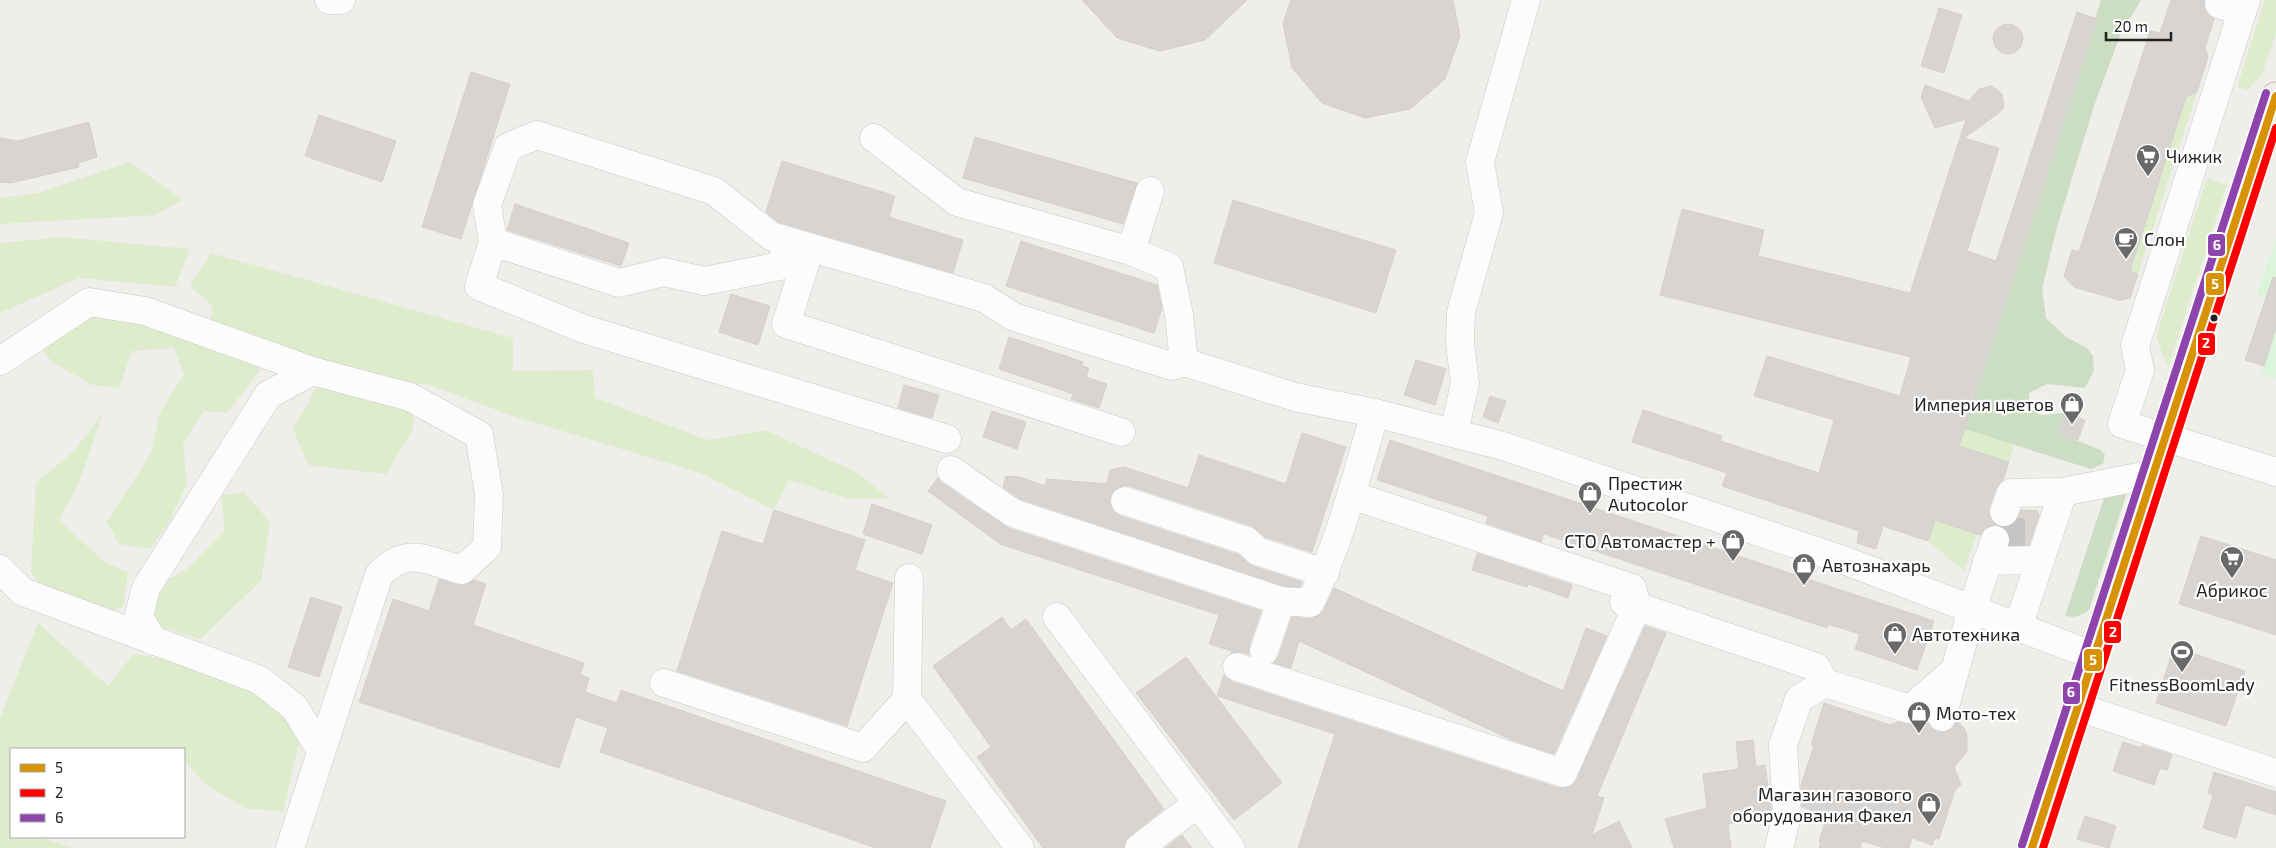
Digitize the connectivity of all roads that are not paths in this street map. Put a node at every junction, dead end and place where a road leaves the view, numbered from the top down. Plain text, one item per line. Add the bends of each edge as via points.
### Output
1 (329, 0) edge
2 (341, 0) edge
3 (1526, 0) edge
4 (2236, 5) edge
5 (2276, 96) edge
6 (874, 138) dead end
7 (1150, 191) dead end
8 (493, 242) junction
9 (800, 245) junction
10 (1131, 251) junction
11 (0, 360) edge
12 (1184, 362) junction
13 (312, 371) junction
14 (1375, 413) junction
15 (1120, 432) dead end
16 (1454, 433) junction
17 (2165, 438) junction
18 (946, 439) dead end
19 (951, 470) dead end
20 (2276, 472) edge
21 (2153, 474) junction
22 (2063, 492) junction
23 (1351, 495) junction
24 (1125, 501) dead end
25 (2004, 512) dead end
26 (2040, 560) junction
27 (0, 570) edge
28 (1325, 573) junction
29 (909, 578) dead end
30 (1281, 601) junction
31 (1630, 604) junction
32 (1972, 609) junction
33 (1057, 617) dead end
34 (2018, 627) junction
35 (153, 641) junction
36 (1264, 651) dead end
37 (2094, 656) junction
38 (1237, 667) dead end
39 (1955, 670) junction
40 (664, 683) dead end
41 (1826, 684) junction
42 (906, 699) junction
43 (2078, 707) junction
44 (1942, 717) dead end
45 (322, 751) junction
46 (2276, 773) edge
47 (1198, 803) junction
48 (290, 848) edge
49 (1020, 848) edge
50 (1139, 848) edge
51 (1231, 848) edge
52 (1779, 848) edge
53 (2032, 848) edge

1 - 2 street
3 - 16 street via 1480,162 1489,213 1461,312 1464,382
4 - 17 street via 2135,346 2140,370 2122,424
5 - 17 main road
6 - 10 street via 957,202
7 - 10 street
8 - 9 street via 619,283 664,272 704,281 780,266
8 - 9 street via 487,205 508,146 537,134 714,191 771,236
8 - 18 street via 479,286 584,329
9 - 12 street via 984,298 1014,317 1172,366
9 - 15 street via 786,324
10 - 12 street via 1169,266
11 - 13 street via 90,302 145,311
12 - 14 street via 1295,397
13 - 35 street via 268,395 146,588 139,616
13 - 45 street via 410,396 479,435 489,494 488,547 462,570 417,557 402,558 389,564 379,575
14 - 16 street
14 - 23 street
16 - 32 street via 1503,446 1836,558
17 - 20 street
17 - 21 main road
19 - 30 street via 1013,513
21 - 22 street
21 - 37 main road
22 - 25 street via 2010,493
22 - 26 street via 2044,532
23 - 28 street
23 - 31 street via 1632,588
24 - 28 street via 1247,541 1257,551
26 - 32 street via 1991,550
26 - 34 street
27 - 35 street via 23,592
28 - 30 street via 1310,604
29 - 42 street
30 - 36 street
31 - 38 street via 1563,772
31 - 41 street via 1816,667
32 - 34 street
32 - 39 street
33 - 47 street
34 - 37 street
35 - 45 street via 260,680 295,708
37 - 43 main road
39 - 41 street via 1910,709
39 - 44 street
40 - 42 street via 863,748
41 - 52 street via 1799,699 1783,745 1787,814
42 - 49 street
43 - 46 street
43 - 53 main road
45 - 48 street
47 - 50 street
47 - 51 street

